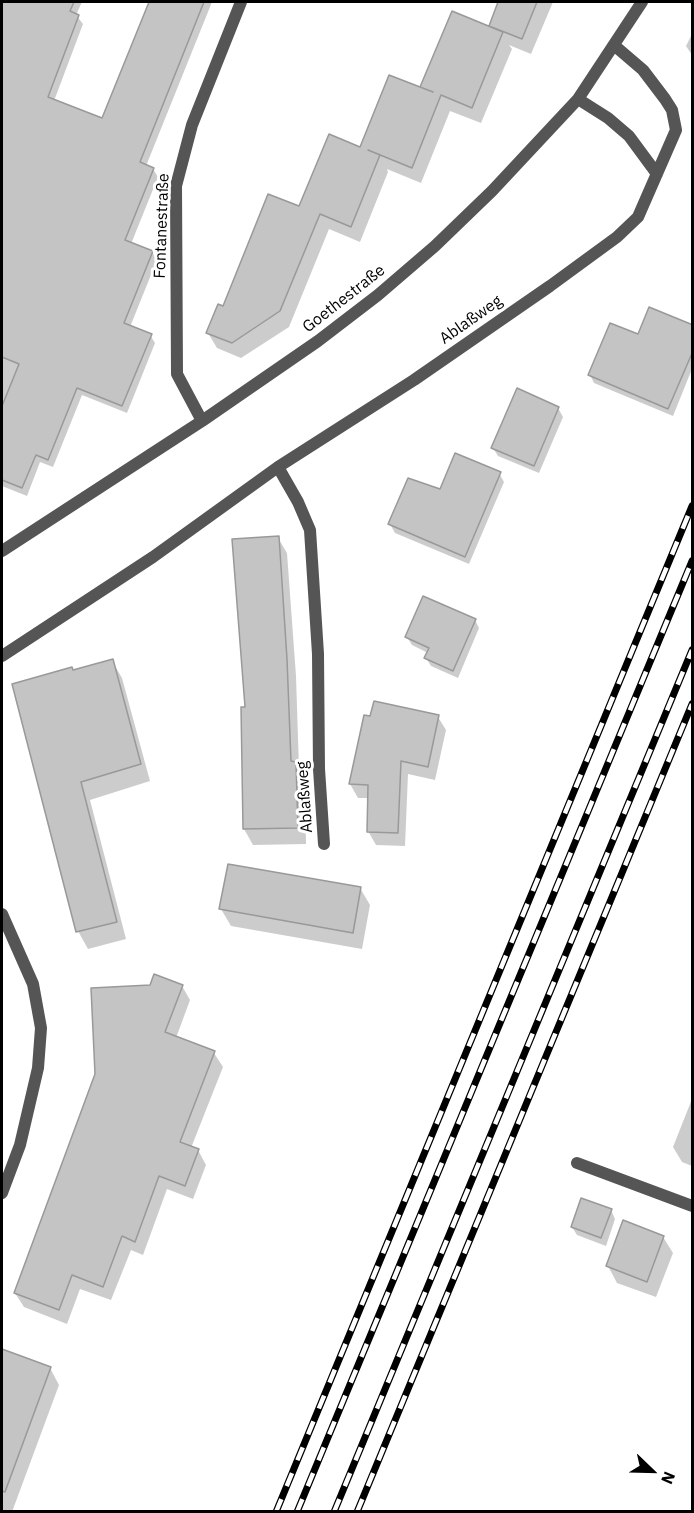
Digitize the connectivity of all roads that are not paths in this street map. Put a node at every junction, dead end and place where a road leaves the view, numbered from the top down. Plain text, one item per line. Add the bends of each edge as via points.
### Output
1 (241, 2) edge
2 (642, 2) edge
3 (615, 46) junction
4 (579, 99) junction
5 (657, 174) junction
6 (202, 421) junction
7 (278, 467) junction
8 (2, 551) edge
9 (2, 656) edge
10 (324, 844) dead end
11 (2, 914) edge
12 (577, 1163) dead end
13 (2, 1193) edge
14 (693, 1206) edge

1 - 6 street, Fontanestraße via 192,125 176,186 177,374
2 - 3 street, Goethestraße
3 - 4 street, Goethestraße
3 - 5 street, Ablaßweg via 643,70 672,110 676,130
4 - 5 street via 629,136
4 - 6 street, Goethestraße via 492,191 378,296
5 - 7 street, Ablaßweg via 638,217 617,237 414,380
6 - 8 street, Goethestraße
7 - 9 street, Ablaßweg
7 - 10 street, Ablaßweg via 310,530
11 - 13 street via 33,984 41,1028 38,1068 20,1145
12 - 14 street

